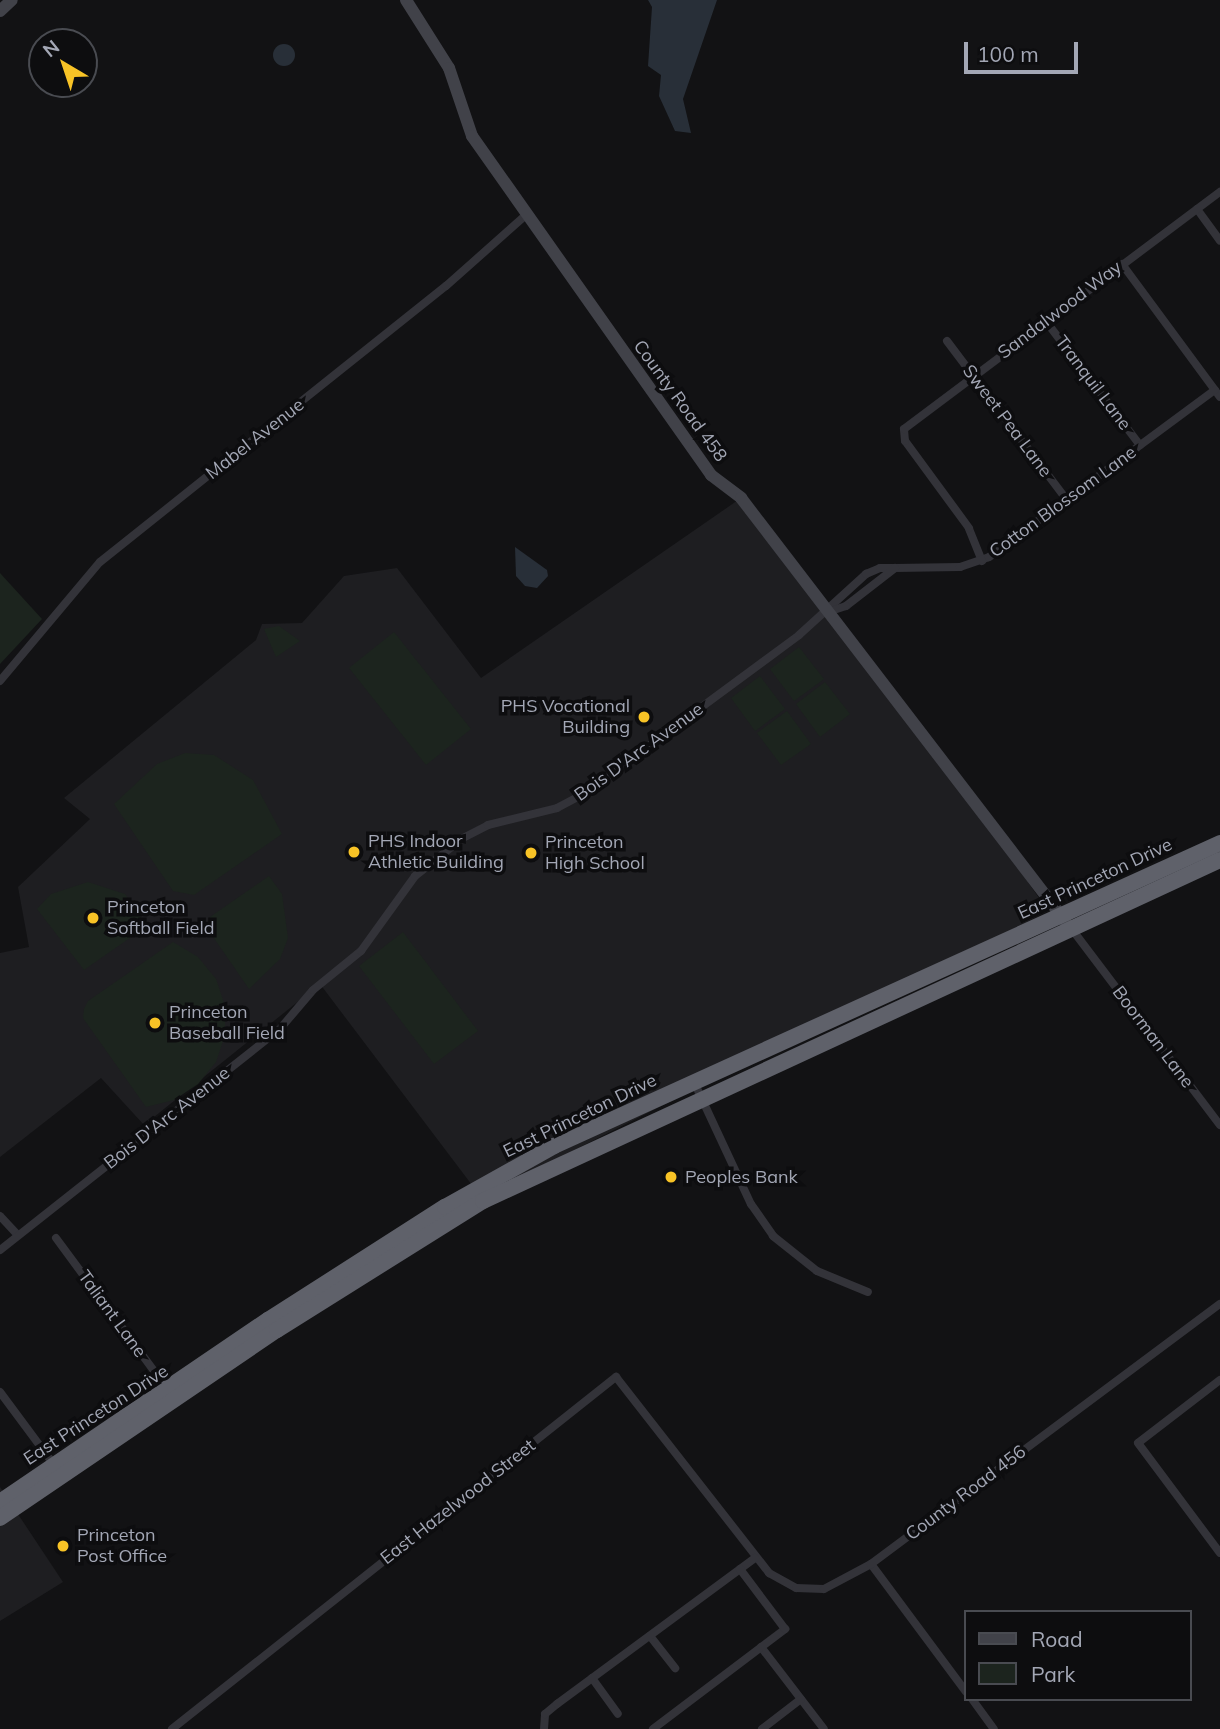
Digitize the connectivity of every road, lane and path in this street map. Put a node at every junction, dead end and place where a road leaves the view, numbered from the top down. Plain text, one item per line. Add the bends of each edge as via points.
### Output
1 (12, 0) edge
2 (407, 0) edge
3 (0, 10) edge
4 (1220, 192) edge
5 (1197, 209) junction
6 (527, 214) junction
7 (1220, 240) edge
8 (1122, 264) junction
9 (1045, 320) junction
10 (947, 341) dead end
11 (973, 375) junction
12 (1217, 394) edge
13 (1140, 445) junction
14 (1067, 500) junction
15 (982, 561) junction
16 (895, 568) junction
17 (827, 612) junction
18 (0, 681) edge
19 (1220, 843) edge
20 (1220, 860) edge
21 (1066, 922) junction
22 (697, 1090) junction
23 (1220, 1125) edge
24 (554, 1146) junction
25 (563, 1163) junction
26 (0, 1216) edge
27 (18, 1236) junction
28 (56, 1238) dead end
29 (0, 1250) edge
30 (868, 1292) dead end
31 (1220, 1304) edge
32 (1220, 1380) edge
33 (189, 1384) junction
34 (169, 1391) junction
35 (0, 1392) edge
36 (58, 1470) junction
37 (0, 1502) edge
38 (716, 1506) joint
39 (0, 1518) edge
40 (1220, 1553) edge
41 (755, 1558) junction
42 (871, 1564) junction
43 (740, 1569) junction
44 (650, 1636) junction
45 (761, 1647) junction
46 (675, 1668) dead end
47 (592, 1678) junction
48 (964, 1689) edge
49 (801, 1699) junction
50 (973, 1701) edge
51 (618, 1714) dead end
52 (172, 1729) edge
53 (544, 1729) edge
54 (653, 1729) edge
55 (762, 1729) edge
56 (824, 1729) edge
57 (994, 1729) edge

1 - 3 street
2 - 6 street, County Road 458 via 449,68 472,136
4 - 5 street, Sandalwood Way
5 - 7 street
5 - 8 street, Sandalwood Way
6 - 17 street, County Road 458 via 711,475 741,498
6 - 18 street, Mabel Avenue via 446,286 100,562 40,639
8 - 9 street, Sandalwood Way
8 - 12 street
9 - 11 street, Sandalwood Way
9 - 13 street, Tranquil Lane
10 - 11 street, Sweet Pea Lane
11 - 14 street, Sweet Pea Lane
11 - 15 street, Sandalwood Way via 902,431 969,528
12 - 13 street, Cotton Blossom Lane
13 - 14 street, Cotton Blossom Lane
14 - 15 street, Cotton Blossom Lane
15 - 16 street, Cotton Blossom Lane via 960,567
16 - 17 street via 846,606
16 - 17 street, Cotton Blossom Lane via 870,571 838,595
17 - 21 street, County Road 458
17 - 27 street, Bois D'Arc Avenue via 585,793 557,808 482,827 437,858 412,880 361,951 313,990 279,1030
19 - 21 highway, East Princeton Drive
20 - 21 highway, East Princeton Drive
21 - 22 highway, East Princeton Drive
21 - 23 street, Boorman Lane
22 - 24 highway, East Princeton Drive
22 - 25 highway, East Princeton Drive
22 - 30 street via 751,1203 773,1236 817,1271
24 - 25 highway
24 - 33 highway, East Princeton Drive via 445,1207
25 - 33 highway, East Princeton Drive via 458,1215
26 - 27 street
27 - 29 street, Bois D'Arc Avenue
28 - 34 street, Taliant Lane
31 - 42 street, County Road 456
32 - 40 street via 1138,1443
33 - 34 highway, East Princeton Drive
33 - 36 highway, East Princeton Drive
34 - 36 highway, East Princeton Drive
35 - 36 street
36 - 37 highway, East Princeton Drive
36 - 39 highway, East Princeton Drive
38 - 41 street, County Road 456
38 - 52 street, East Hazelwood Street via 616,1377
41 - 42 street, County Road 456 via 781,1582 810,1590 837,1586
41 - 43 street
42 - 48 street
43 - 44 street
43 - 45 street via 785,1629
44 - 46 street
44 - 47 street
45 - 49 street
45 - 54 street
47 - 51 street
47 - 53 street via 545,1714
49 - 55 street
49 - 56 street
50 - 57 street

